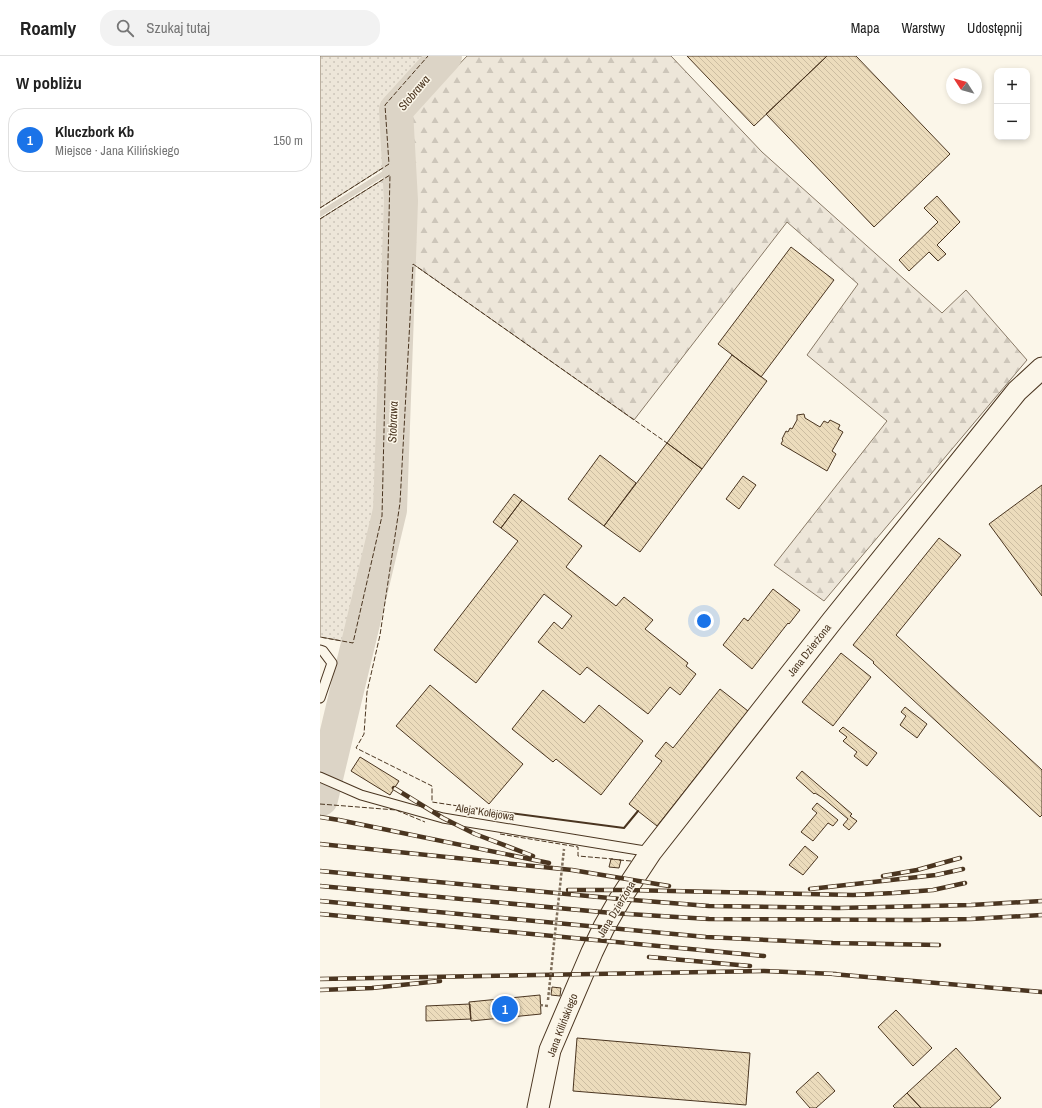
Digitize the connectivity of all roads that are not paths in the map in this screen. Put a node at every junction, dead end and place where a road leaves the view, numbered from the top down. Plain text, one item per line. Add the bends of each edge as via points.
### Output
1 (1042, 368) edge
2 (320, 650) edge
3 (320, 698) edge
4 (320, 777) edge
5 (651, 852) junction
6 (595, 945) joint
7 (538, 1108) edge

1 - 5 street, Jana Dzierżona via 1017,390
2 - 3 lane via 332,663
4 - 5 lane, Aleja Kolejowa via 361,795 443,818
5 - 6 street, Jana Dzierżona via 620,899
6 - 7 street, Jana Kilińskiego via 550,1050

